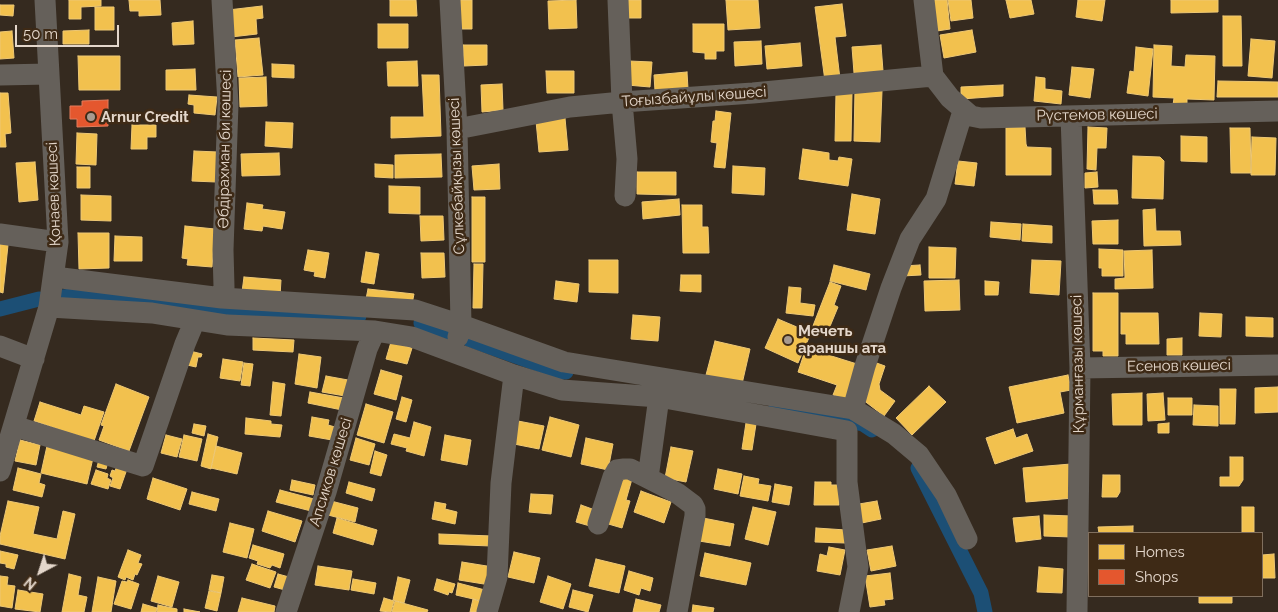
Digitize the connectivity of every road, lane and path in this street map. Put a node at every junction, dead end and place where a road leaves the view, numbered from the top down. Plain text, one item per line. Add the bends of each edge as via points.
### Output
1 (45, 0) edge
2 (222, 0) edge
3 (450, 0) edge
4 (618, 0) edge
5 (924, 0) edge
6 (49, 74) junction
7 (0, 75) edge
8 (933, 76) junction
9 (622, 102) junction
10 (963, 111) junction
11 (1278, 111) edge
12 (1071, 116) junction
13 (457, 129) junction
14 (625, 196) dead end
15 (0, 234) edge
16 (58, 242) junction
17 (54, 277) junction
18 (222, 298) junction
19 (49, 306) junction
20 (195, 320) junction
21 (461, 325) junction
22 (375, 331) junction
23 (0, 346) edge
24 (453, 351) junction
25 (34, 358) junction
26 (1278, 365) edge
27 (1080, 368) junction
28 (514, 375) junction
29 (659, 397) junction
30 (853, 409) junction
31 (14, 426) junction
32 (0, 471) edge
33 (648, 478) junction
34 (598, 524) dead end
35 (967, 539) dead end
36 (286, 612) edge
37 (486, 612) edge
38 (677, 612) edge
39 (849, 612) edge
40 (1077, 612) edge
41 (1090, 612) edge

1 - 6 street, Қонаев көшесі
2 - 18 street, Әбдірахман би көшесі via 228,104
3 - 13 street, Сұлкебайқызы көшесі
4 - 9 street
5 - 8 street
6 - 7 street
6 - 16 street, Қонаев көшесі
8 - 9 street, Тоғызбайұлы көшесі
8 - 10 street
9 - 13 street, Тоғызбайұлы көшесі via 570,107
9 - 14 street via 627,160
10 - 12 street, Рүстемов көшесі via 981,118
10 - 30 street via 936,199 910,239 891,288
11 - 12 street, Рүстемов көшесі
12 - 27 street, Құрманғазы көшесі
13 - 21 street, Сұлкебайқызы көшесі
15 - 16 street
16 - 17 street, Қонаев көшесі
17 - 18 street
17 - 19 street, Қонаев көшесі
18 - 21 street via 415,310
19 - 20 street via 152,313
19 - 25 street, Қонаев көшесі
20 - 22 street via 227,325
20 - 31 street via 143,466
21 - 24 street, Сұлкебайқызы көшесі
21 - 30 street via 564,362
22 - 24 street via 412,337
22 - 36 street, Апсиков көшесі
23 - 25 street
24 - 28 street
25 - 31 street, Қонаев көшесі
26 - 27 street, Есенов көшесі
27 - 40 street, Құрманғазы көшесі
28 - 29 street via 562,390
28 - 37 street via 501,483 497,577
29 - 33 street
29 - 39 street via 847,431 847,482 858,567
30 - 35 street via 894,434 919,455 946,495
31 - 32 street, Қонаев көшесі
33 - 34 street via 630,469 617,470
33 - 38 street via 678,493 695,509
40 - 41 street, Құрманғазы көшесі

